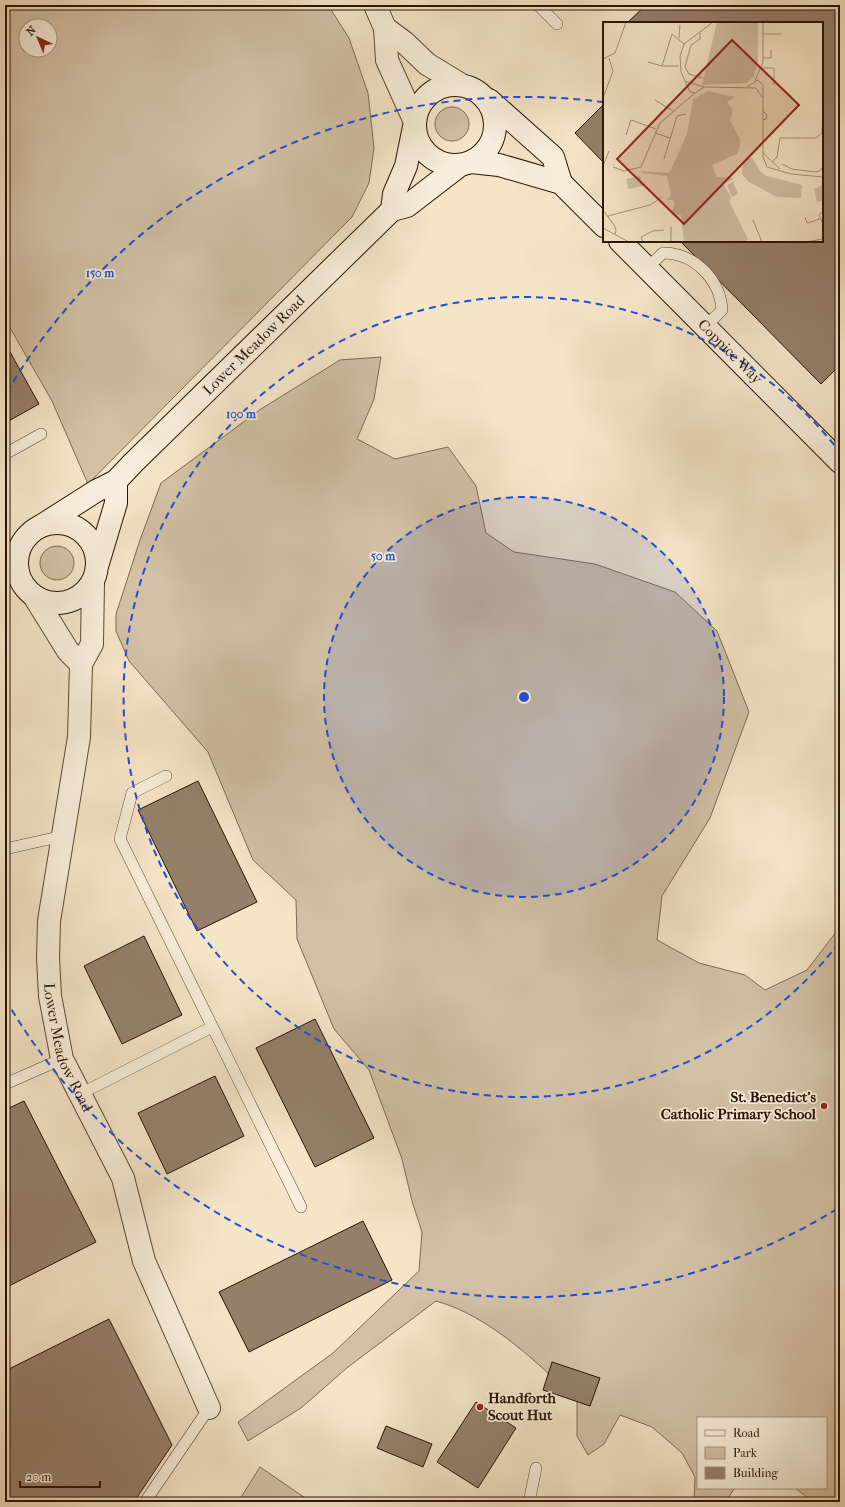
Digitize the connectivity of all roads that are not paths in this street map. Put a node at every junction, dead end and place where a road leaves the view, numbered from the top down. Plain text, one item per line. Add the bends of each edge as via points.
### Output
1 (375, 5) edge
2 (538, 5) edge
3 (557, 24) dead end
4 (386, 28) junction
5 (460, 84) junction
6 (484, 96) junction
7 (415, 124) junction
8 (465, 164) junction
9 (561, 183) junction
10 (392, 210) junction
11 (603, 225) edge
12 (621, 242) edge
13 (647, 268) junction
14 (706, 326) junction
15 (41, 434) dead end
16 (5, 454) edge
17 (840, 462) edge
18 (116, 481) junction
19 (35, 530) junction
20 (5, 543) edge
21 (95, 573) junction
22 (5, 587) edge
23 (32, 594) junction
24 (81, 664) junction
25 (166, 776) dead end
26 (63, 836) junction
27 (5, 849) edge
28 (212, 1027) junction
29 (62, 1059) junction
30 (5, 1084) edge
31 (80, 1094) junction
32 (301, 1207) dead end
33 (209, 1408) joint
34 (536, 1468) dead end
35 (145, 1502) edge
36 (529, 1502) edge

1 - 4 street
2 - 3 lane
4 - 5 street via 427,64
4 - 7 street via 386,60
5 - 6 street via 473,88
5 - 7 street via 447,85 430,94 418,109
6 - 8 street via 492,107 496,120 495,133 491,145 482,155
6 - 9 street via 553,158
7 - 8 street via 417,139 423,150 433,159 445,164
7 - 10 street via 406,166 394,194
8 - 9 street via 499,165
8 - 10 street, Lower Meadow Road via 407,206
9 - 11 street
10 - 18 street, Lower Meadow Road
12 - 13 street, Coppice Way
13 - 14 street, Coppice Way
13 - 14 lane via 663,253 674,253 688,258 699,266 711,278 718,291 722,310
14 - 17 street, Coppice Way
15 - 16 lane
18 - 19 street, Lower Meadow Road
18 - 21 street, Lower Meadow Road via 116,503
19 - 20 street
19 - 21 street via 52,523 63,523 74,526 84,533 96,552
19 - 23 street via 22,544 17,556 17,570 21,582
21 - 23 street via 77,598 66,602 50,602
21 - 24 street, Lower Meadow Road via 92,644
22 - 23 street
23 - 24 street via 68,651
24 - 26 street, Lower Meadow Road via 79,737
25 - 28 lane via 132,793 120,839
26 - 27 lane
26 - 29 street, Lower Meadow Road via 49,921 48,958 50,996
28 - 31 lane
28 - 32 lane
29 - 30 lane
29 - 31 street, Lower Meadow Road
31 - 33 street, Lower Meadow Road via 123,1178 144,1261
33 - 35 lane
34 - 36 lane

